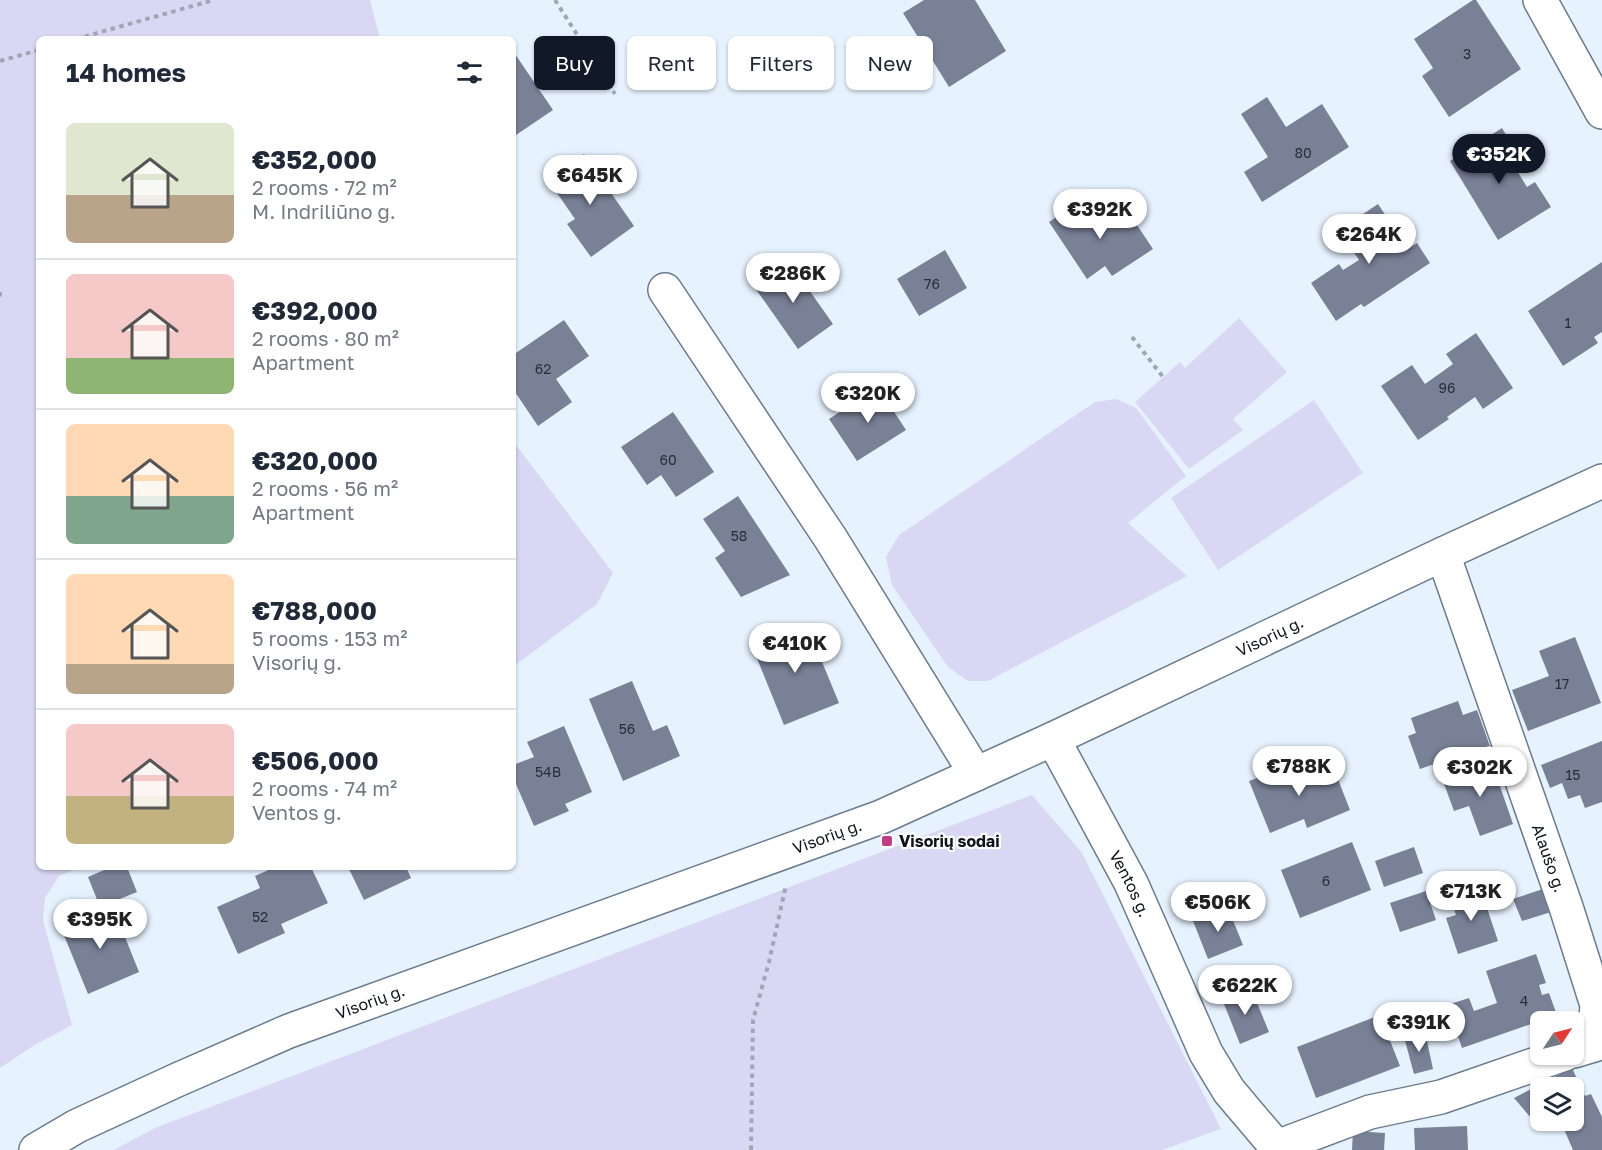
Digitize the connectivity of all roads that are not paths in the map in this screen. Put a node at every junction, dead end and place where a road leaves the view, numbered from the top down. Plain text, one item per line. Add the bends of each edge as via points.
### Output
1 (1540, 0) edge
2 (1602, 112) edge
3 (665, 290) dead end
4 (1602, 481) edge
5 (1443, 554) junction
6 (1053, 739) junction
7 (976, 774) junction
8 (1584, 1048) edge
9 (1533, 1065) edge
10 (1278, 1149) edge
11 (36, 1150) edge

1 - 2 street
3 - 7 street via 831,539
4 - 5 street, Visorių g.
5 - 6 street, Visorių g.
5 - 8 street, Alaušo g. via 1597,1005 1594,1045
6 - 7 street, Visorių g.
6 - 10 street, Ventos g. via 1131,883 1206,1053 1229,1091
7 - 11 street, Visorių g. via 881,817 289,1031 77,1126
9 - 10 street via 1441,1096 1370,1112

